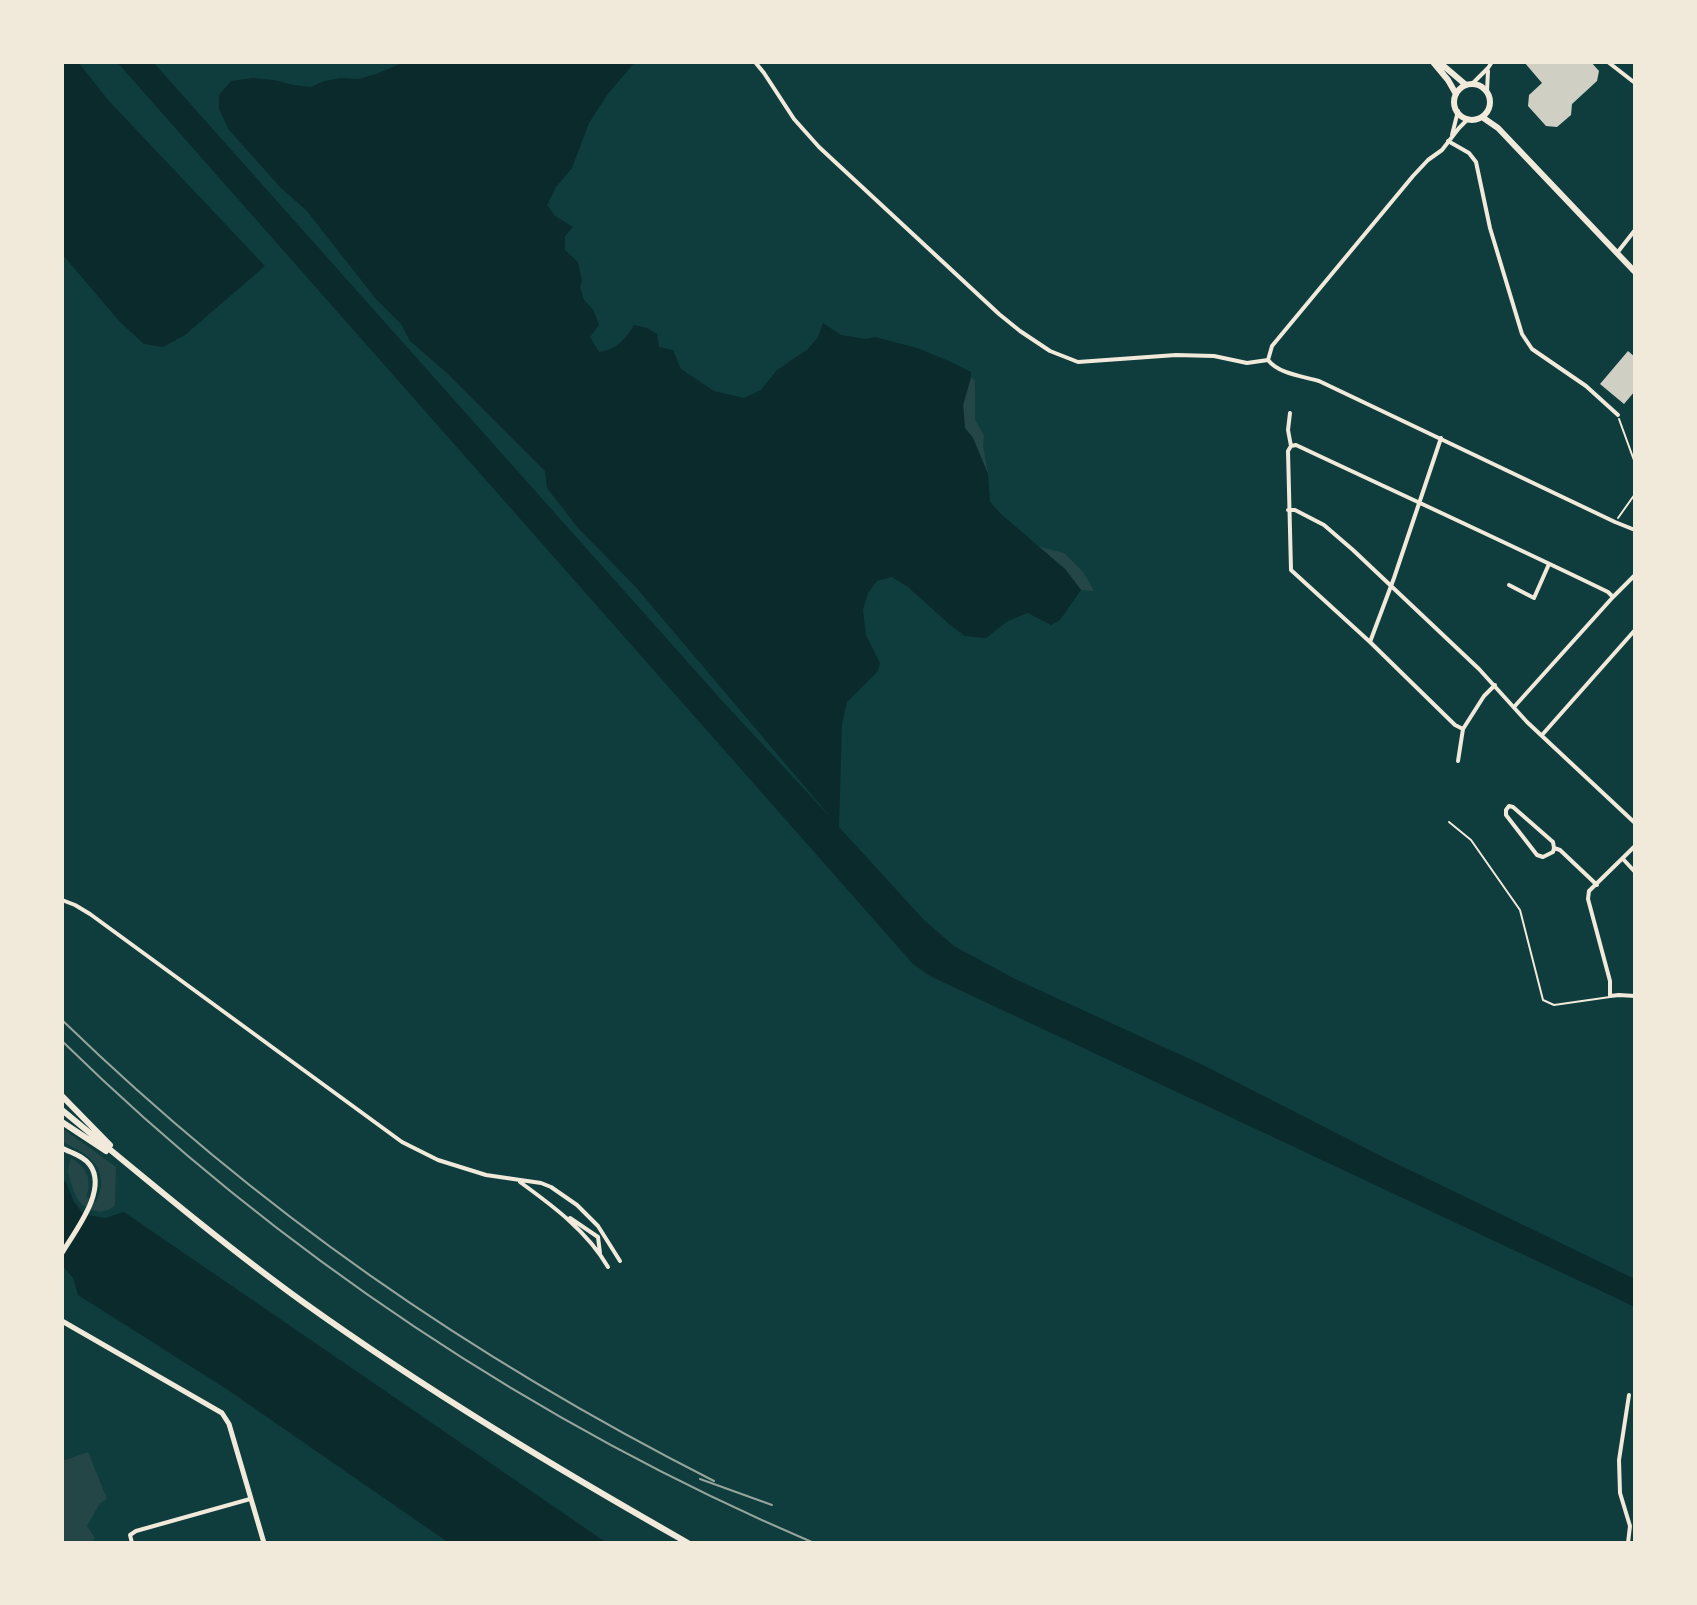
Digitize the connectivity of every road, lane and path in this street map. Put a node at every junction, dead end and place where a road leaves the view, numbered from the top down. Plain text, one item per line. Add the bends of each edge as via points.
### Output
1 (755, 62) edge
2 (1436, 62) edge
3 (1492, 62) edge
4 (1608, 62) edge
5 (1488, 68) junction
6 (1635, 83) edge
7 (1469, 84) junction
8 (1487, 91) junction
9 (1456, 94) junction
10 (1489, 108) junction
11 (1458, 111) junction
12 (1482, 117) junction
13 (1468, 119) junction
14 (1498, 128) junction
15 (1450, 140) junction
16 (1635, 230) edge
17 (1617, 253) junction
18 (1635, 272) edge
19 (1268, 360) junction
20 (1290, 413) dead end
21 (1618, 415) joint
22 (1441, 438) junction
23 (1291, 446) junction
24 (1635, 463) edge
25 (1635, 494) edge
26 (1420, 502) junction
27 (1288, 510) junction
28 (1615, 522) junction
29 (1635, 530) edge
30 (1549, 564) junction
31 (1635, 575) edge
32 (1509, 585) dead end
33 (1391, 586) junction
34 (1613, 597) junction
35 (1635, 630) edge
36 (1370, 642) junction
37 (1495, 685) junction
38 (1514, 707) junction
39 (1463, 729) junction
40 (1542, 735) junction
41 (1458, 761) dead end
42 (1449, 822) dead end
43 (1635, 823) edge
44 (1635, 846) edge
45 (1554, 848) junction
46 (1623, 859) junction
47 (1635, 872) edge
48 (1597, 885) junction
49 (62, 900) edge
50 (1610, 996) junction
51 (1635, 996) edge
52 (62, 1096) edge
53 (62, 1110) edge
54 (62, 1122) edge
55 (62, 1148) edge
56 (132, 1168) junction
57 (518, 1181) junction
58 (565, 1215) junction
59 (601, 1236) junction
60 (62, 1253) edge
61 (600, 1253) junction
62 (620, 1261) dead end
63 (608, 1267) dead end
64 (64, 1320) edge
65 (1629, 1395) dead end
66 (250, 1499) junction
67 (132, 1543) edge
68 (264, 1543) edge
69 (688, 1543) edge
70 (1628, 1543) edge

1 - 19 street via 819,147 999,314 1050,351 1078,362 1176,355 1247,363
2 - 7 main road
2 - 9 main road
3 - 5 street
4 - 6 street
5 - 7 street
5 - 8 street
7 - 8 main road
7 - 9 main road
8 - 10 main road
9 - 11 main road
10 - 12 main road
10 - 14 main road
11 - 13 main road
11 - 15 street
12 - 13 main road
12 - 14 main road
13 - 15 street
14 - 17 main road
15 - 19 street via 1413,176 1272,346
15 - 21 street via 1476,162 1522,334 1532,349
16 - 17 street
17 - 18 main road
19 - 22 street via 1279,370 1319,381
20 - 23 street
21 - 24 path
22 - 26 street
22 - 28 street
23 - 26 street
23 - 27 street
25 - 28 path
26 - 30 street
26 - 33 street
27 - 33 street via 1324,525
27 - 36 street via 1291,570
28 - 29 street
30 - 32 street via 1534,598
30 - 34 street
31 - 34 street
33 - 36 street
33 - 37 street
34 - 38 street
35 - 40 street
36 - 39 street
37 - 38 street
37 - 39 street
38 - 40 street
39 - 41 street
40 - 43 street
42 - 50 lane via 1471,840 1520,910 1543,1000 1554,1005
44 - 46 street
45 - 45 street via 1553,842 1509,806 1506,815 1537,855 1543,857
45 - 48 street
46 - 47 street
46 - 48 street
48 - 50 street via 1588,899
49 - 57 street via 90,914 402,1142 438,1160
50 - 51 street
52 - 56 main road
53 - 56 main road
54 - 56 main road
55 - 60 street via 84,1158 96,1179 95,1195
56 - 69 main road via 303,1302 419,1381
57 - 58 street
57 - 59 street via 551,1187 577,1205
58 - 59 street
58 - 61 street
59 - 61 street
59 - 62 street
61 - 63 street
64 - 66 street via 222,1413
65 - 70 street via 1619,1460
66 - 67 street via 136,1531 130,1535
66 - 68 street

